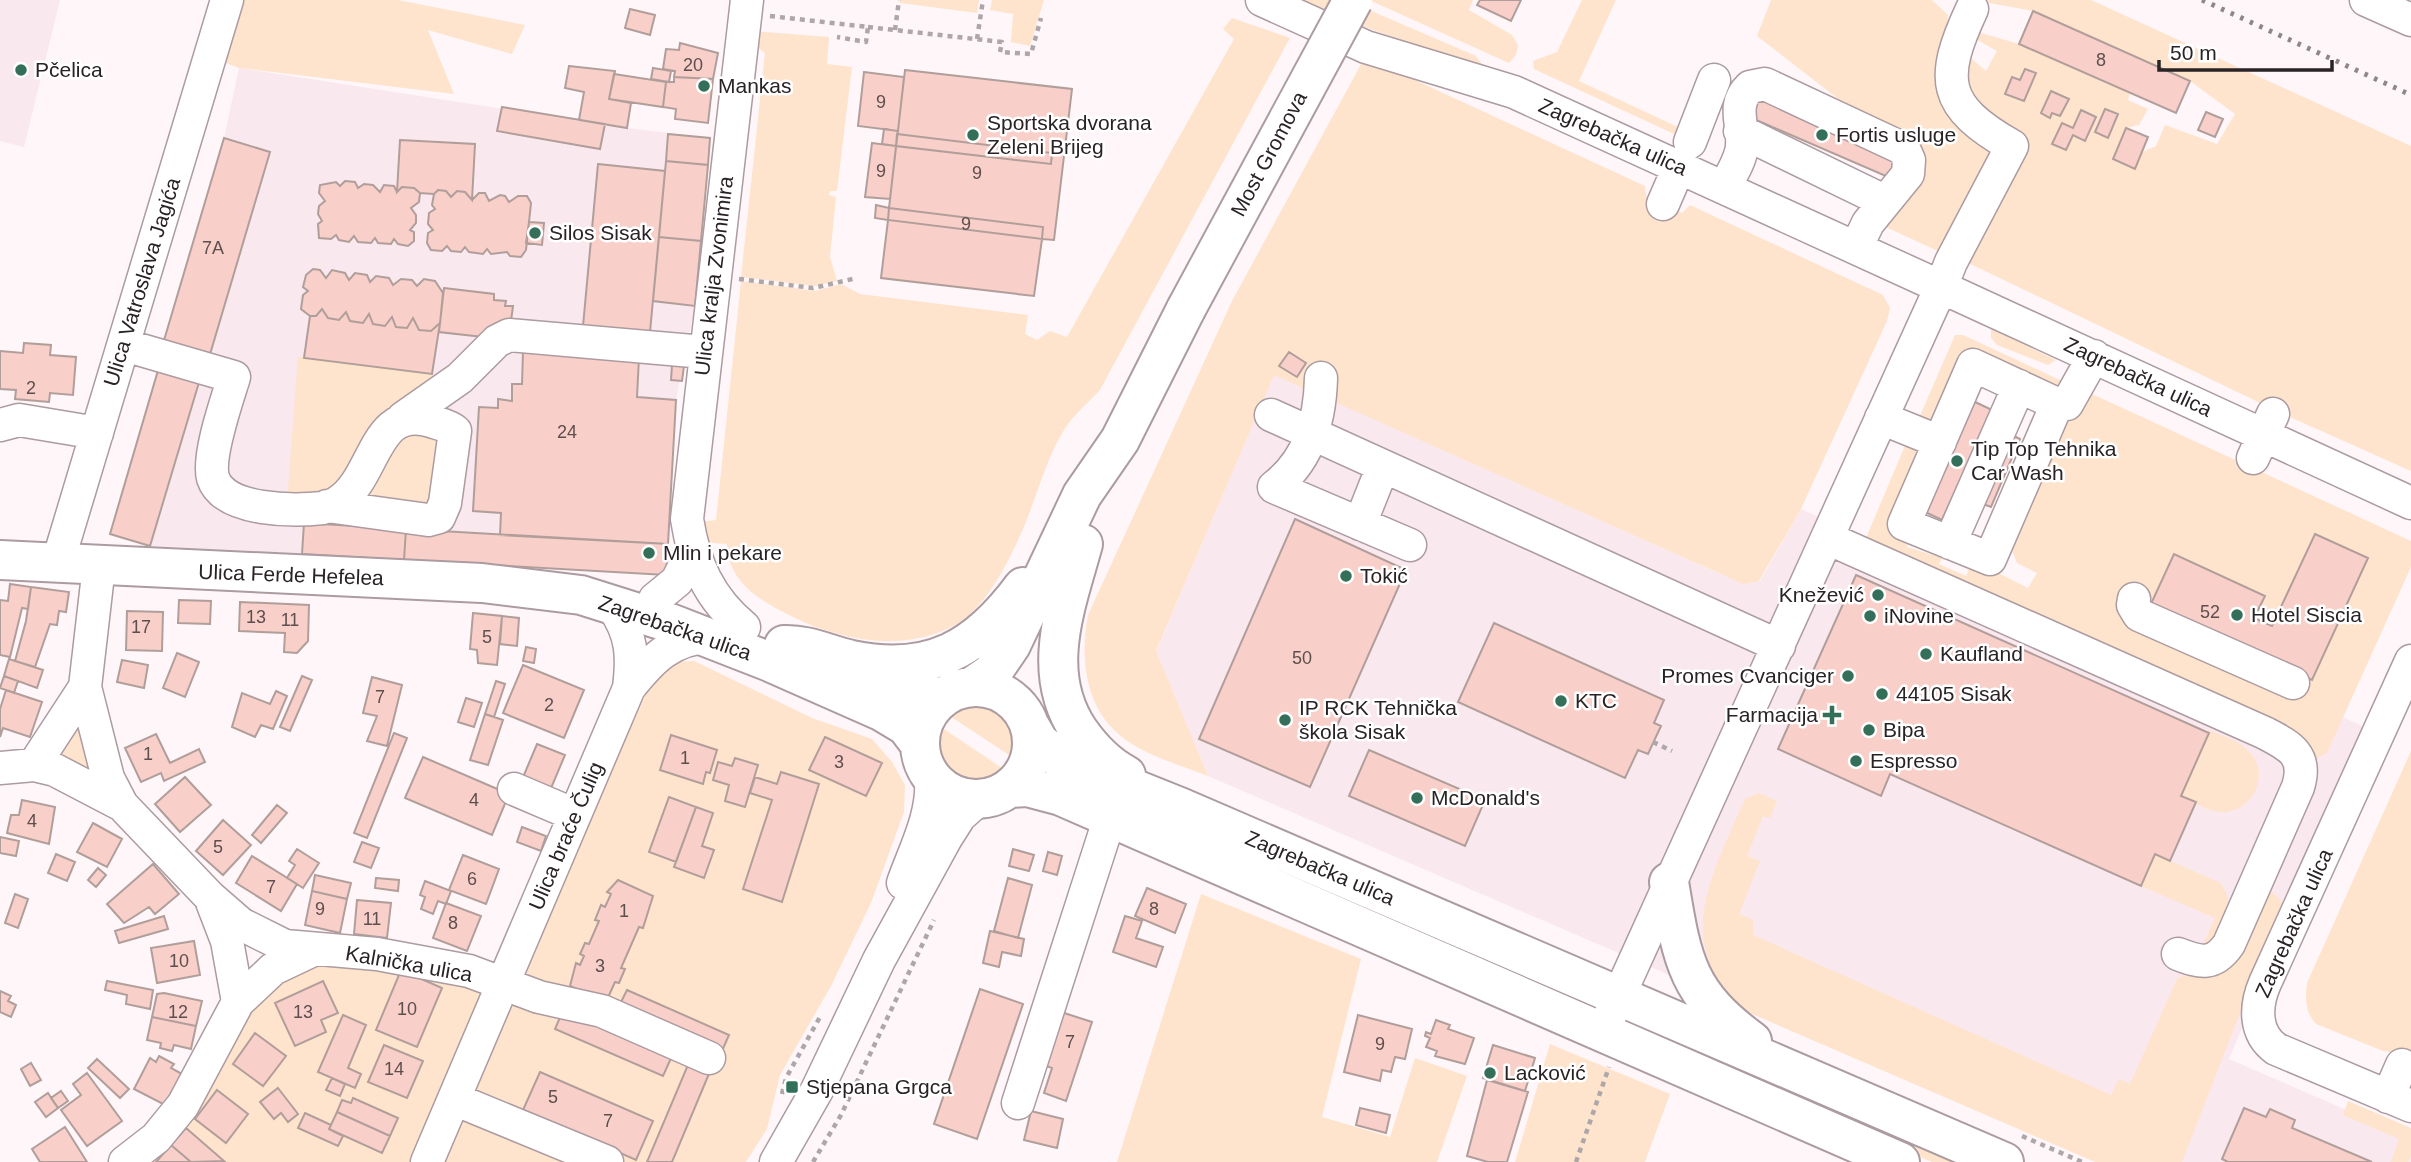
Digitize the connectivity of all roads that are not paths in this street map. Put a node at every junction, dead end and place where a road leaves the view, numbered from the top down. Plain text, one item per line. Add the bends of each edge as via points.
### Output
1 (227, 0) edge
2 (1262, 0) edge
3 (1353, 0) edge
4 (2367, 0) edge
5 (747, 6) edge
6 (1972, 9) dead end
7 (2411, 20) edge
8 (1714, 80) dead end
9 (1740, 131) junction
10 (1685, 155) junction
11 (1724, 188) junction
12 (1884, 201) junction
13 (1663, 204) dead end
14 (1856, 248) junction
15 (1946, 274) junction
16 (124, 345) junction
17 (704, 352) junction
18 (2094, 356) junction
19 (467, 370) junction
20 (1321, 378) dead end
21 (2019, 386) junction
22 (2057, 404) junction
23 (1271, 415) dead end
24 (403, 418) junction
25 (1881, 418) junction
26 (0, 425) edge
27 (97, 433) junction
28 (1312, 434) junction
29 (456, 437) junction
30 (1940, 442) junction
31 (1383, 466) junction
32 (362, 475) junction
33 (2411, 502) edge
34 (327, 506) junction
35 (388, 513) junction
36 (1360, 524) junction
37 (1827, 538) junction
38 (1950, 543) junction
39 (1410, 545) dead end
40 (1069, 548) junction
41 (692, 551) junction
42 (0, 560) edge
43 (57, 565) junction
44 (99, 566) junction
45 (655, 599) junction
46 (2134, 599) dead end
47 (597, 601) junction
48 (727, 632) junction
49 (784, 645) junction
50 (1779, 646) junction
51 (2408, 677) edge
52 (2292, 683) dead end
53 (85, 687) junction
54 (629, 688) junction
55 (958, 691) junction
56 (1027, 719) junction
57 (925, 760) junction
58 (34, 765) junction
59 (0, 768) edge
60 (514, 789) dead end
61 (995, 794) junction
62 (122, 805) junction
63 (1181, 808) junction
64 (575, 815) junction
65 (1110, 817) junction
66 (2262, 868) junction
67 (1669, 882) junction
68 (2309, 886) junction
69 (210, 897) junction
70 (313, 950) junction
71 (2178, 954) dead end
72 (879, 960) junction
73 (504, 983) junction
74 (1618, 996) junction
75 (237, 1002) junction
76 (1606, 1048) junction
77 (709, 1058) dead end
78 (1776, 1065) junction
79 (2402, 1065) dead end
80 (454, 1099) junction
81 (2400, 1101) edge
82 (1018, 1103) dead end
83 (125, 1162) edge
84 (427, 1162) edge
85 (607, 1162) edge
86 (776, 1162) edge
87 (1899, 1162) edge
88 (2004, 1162) edge

1 - 16 street, Ulica Vatroslava Jagića
2 - 10 street, Zagrebačka ulica via 1366,47 1514,92
3 - 40 main road, Most Gromova, bridge via 1120,440 1110,483
4 - 7 street
5 - 17 street, Ulica kralja Zvonimira
6 - 15 street via 1955,46 1953,92 1968,116 2012,146
8 - 10 street
9 - 11 street via 1742,150
9 - 12 street
9 - 12 street via 1738,111 1746,91 1765,84 1904,149 1908,174
10 - 11 street, Zagrebačka ulica
10 - 13 street
11 - 14 street, Zagrebačka ulica
12 - 14 street
14 - 15 street, Zagrebačka ulica
15 - 18 street, Zagrebačka ulica
15 - 25 street
16 - 27 street, Ulica Vatroslava Jagića
16 - 34 street via 234,377 212,471 220,489 245,503 280,509
17 - 19 street via 517,334 497,341
17 - 41 street, Ulica kralja Zvonimira via 687,519
18 - 22 street via 2067,404
18 - 33 street, Zagrebačka ulica
19 - 24 street
19 - 29 street
20 - 28 street via 1318,419
21 - 22 street
21 - 30 street via 1973,365
21 - 38 street
22 - 38 street via 1990,559
23 - 28 street
24 - 29 street via 418,417 450,426
24 - 32 street via 382,437
25 - 30 street
25 - 37 street
26 - 27 street via 19,420
27 - 43 street, Ulica Vatroslava Jagića
28 - 31 street
28 - 36 street via 1299,464 1274,487
29 - 35 street via 439,517 428,520
30 - 38 street via 1905,524
31 - 36 street
31 - 50 street
32 - 34 street via 339,502
32 - 35 street via 369,498
34 - 35 street
36 - 39 street
37 - 50 street
37 - 66 street via 2292,747 2299,755 2302,774
40 - 49 main road via 986,630 940,658 918,664 871,664
40 - 55 main road via 992,673
40 - 56 main road via 1030,654 1022,692
40 - 63 main road via 1057,676 1068,714 1098,754
41 - 45 street via 677,581
41 - 48 street, Ulica kralja Zvonimira
42 - 43 main road, Ulica Ferde Hefelea
43 - 44 main road, Ulica Ferde Hefelea
44 - 47 main road, Ulica Ferde Hefelea via 482,583
44 - 53 street, Kalnička ulica
45 - 47 main road, Zagrebačka ulica
45 - 48 main road, Zagrebačka ulica via 707,612
46 - 52 street via 2139,615
47 - 48 main road, Zagrebačka ulica
47 - 54 street, Ulica braće Čulig via 629,636
48 - 49 main road, Zagrebačka ulica
48 - 54 street, Ulica braće Čulig via 667,648
48 - 57 main road, Zagrebačka ulica via 906,726
49 - 55 main road, Zagrebačka ulica via 901,695 928,700
50 - 67 street
51 - 68 street, Zagrebačka ulica
53 - 58 street, Kalnička ulica
53 - 62 street, Kalnička ulica via 108,778
54 - 64 street, Ulica braće Čulig
55 - 56 main road via 1001,692
55 - 57 main road via 931,709 922,724
56 - 61 main road via 1033,744 1030,761 1022,776
56 - 63 main road, Zagrebačka ulica via 1039,742 1060,759
57 - 61 main road via 953,794
57 - 72 street via 932,790 924,828
58 - 59 street, Kalnička ulica
58 - 62 street, Kalnička ulica via 55,770
60 - 64 street
61 - 65 main road, Zagrebačka ulica via 1044,790
61 - 72 street via 960,816
62 - 69 street, Kalnička ulica
63 - 74 main road, Zagrebačka ulica
64 - 73 street, Ulica braće Čulig
65 - 76 main road, Zagrebačka ulica
65 - 82 street
66 - 68 street
66 - 71 street via 2224,952 2202,962
67 - 74 street
67 - 78 main road via 1683,954 1696,986 1727,1024 1762,1048
68 - 81 street, Zagrebačka ulica via 2258,1002 2264,1036 2276,1049
69 - 70 street, Kalnička ulica via 259,935 285,946
69 - 75 street, Kalnička ulica via 227,941
70 - 73 street, Kalnička ulica via 377,954 469,971
70 - 75 street, Kalnička ulica via 273,969
72 - 86 street via 817,1090
73 - 77 street via 539,997 602,1011
73 - 80 street, Ulica braće Čulig
74 - 76 street
74 - 78 main road, Zagrebačka ulica
75 - 83 street, Kalnička ulica via 183,1105 156,1138
76 - 87 main road, Zagrebačka ulica
78 - 88 main road, Zagrebačka ulica
79 - 81 street
80 - 84 street, Ulica braće Čulig
80 - 85 street

